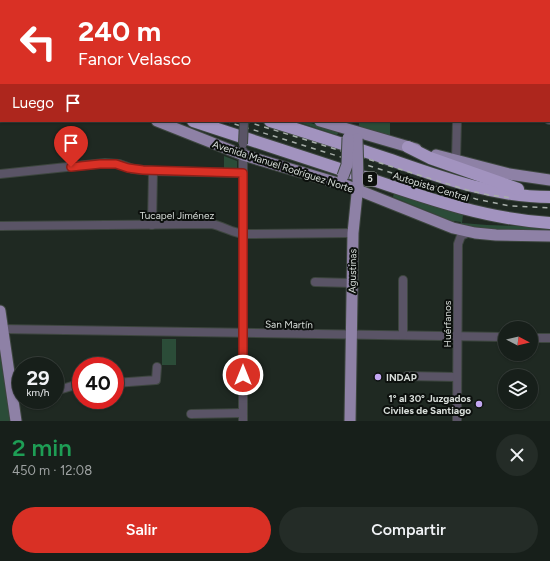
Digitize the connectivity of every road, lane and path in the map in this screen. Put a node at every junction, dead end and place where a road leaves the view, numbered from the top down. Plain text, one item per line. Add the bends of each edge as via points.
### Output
1 (160, 122) edge
2 (197, 122) edge
3 (244, 122) edge
4 (273, 122) edge
5 (323, 122) edge
6 (354, 122) edge
7 (457, 122) edge
8 (348, 131) edge
9 (408, 147) junction
10 (243, 149) junction
11 (456, 160) junction
12 (153, 171) junction
13 (243, 173) junction
14 (0, 174) edge
15 (339, 179) junction
16 (550, 180) edge
17 (358, 185) junction
18 (546, 197) edge
19 (550, 223) edge
20 (152, 225) junction
21 (0, 226) edge
22 (469, 232) junction
23 (353, 233) junction
24 (244, 234) junction
25 (549, 235) edge
26 (403, 280) dead end
27 (315, 282) dead end
28 (352, 283) junction
29 (0, 311) edge
30 (1, 329) edge
31 (244, 333) junction
32 (352, 334) junction
33 (403, 335) junction
34 (457, 337) junction
35 (498, 337) edge
36 (538, 338) edge
37 (550, 338) edge
38 (157, 367) dead end
39 (407, 376) dead end
40 (457, 377) junction
41 (124, 382) edge
42 (191, 414) dead end
43 (243, 417) edge
44 (16, 421) edge
45 (350, 421) edge
46 (457, 421) edge

1 - 10 main road, Avenida Manuel Rodríguez Norte
2 - 19 highway, Autopista Central / 5 via 446,204 502,217
3 - 10 street, bridge
4 - 18 highway, Autopista Central via 458,182 498,192
5 - 8 main road
6 - 8 main road, Agustinas
7 - 11 street
8 - 9 main road
8 - 15 main road, bridge via 347,165
8 - 17 main road, Agustinas, bridge
9 - 11 main road
9 - 18 highway via 460,169
10 - 13 street
10 - 15 main road, Avenida Manuel Rodríguez Norte
11 - 16 main road via 509,174
12 - 13 street
12 - 14 street via 105,163
12 - 20 street
13 - 24 street
15 - 17 main road, Avenida Manuel Rodríguez Norte
17 - 22 main road, Avenida Manuel Rodríguez Norte via 440,223
17 - 23 main road, Agustinas
20 - 21 street, Tucapel Jiménez
20 - 24 street, Tucapel Jiménez via 211,224
22 - 25 main road, Avenida Manuel Rodríguez Norte
22 - 34 street, Huérfanos via 461,236 458,244
23 - 24 street, Tucapel Jiménez
23 - 28 main road, Agustinas
24 - 31 street
26 - 33 street
27 - 28 street
28 - 32 main road, Agustinas
29 - 30 main road
30 - 31 street, San Martín
30 - 44 main road
31 - 32 street, San Martín
31 - 43 street
32 - 33 street, San Martín
32 - 45 main road, Agustinas
33 - 34 street, San Martín
34 - 35 street, San Martín
34 - 40 street, Huérfanos
36 - 37 street
38 - 41 street via 156,380
39 - 40 street
40 - 46 street, Huérfanos
42 - 43 street

